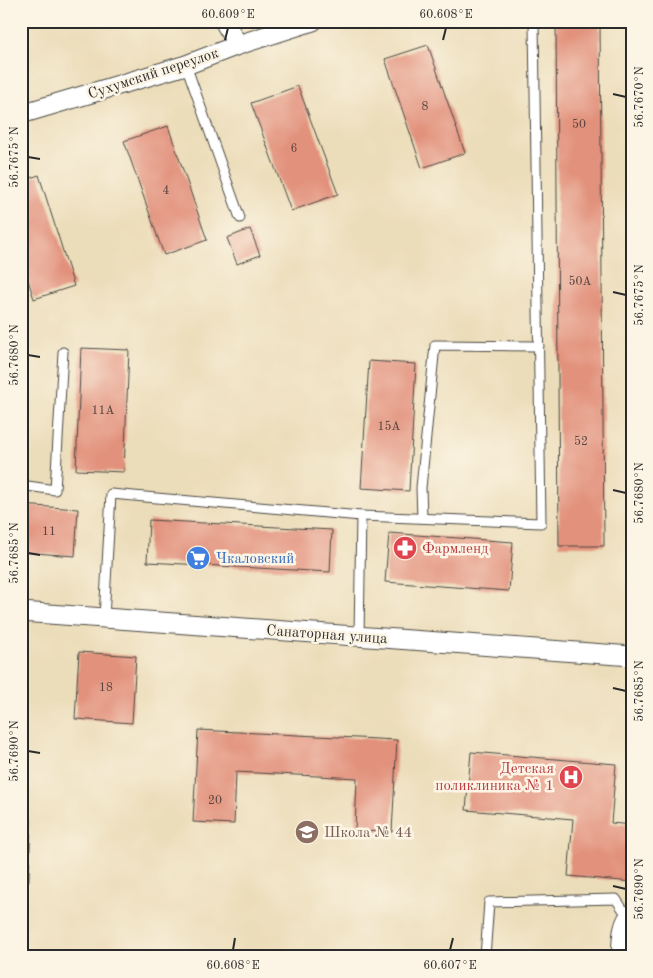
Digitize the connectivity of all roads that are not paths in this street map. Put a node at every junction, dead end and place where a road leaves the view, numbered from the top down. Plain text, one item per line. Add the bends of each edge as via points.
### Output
1 (224, 21) edge
2 (313, 21) edge
3 (534, 21) edge
4 (238, 45) junction
5 (186, 65) junction
6 (21, 114) edge
7 (240, 218) dead end
8 (539, 346) junction
9 (63, 352) dead end
10 (21, 485) edge
11 (361, 516) junction
12 (422, 518) junction
13 (21, 612) edge
14 (104, 618) junction
15 (358, 636) junction
16 (632, 656) edge
17 (21, 817) edge
18 (21, 881) edge
19 (630, 916) edge
20 (485, 957) edge
21 (621, 957) edge

1 - 4 street
2 - 4 street, Сухумский переулок
3 - 8 lane
4 - 5 street, Сухумский переулок
5 - 6 street, Сухумский переулок
5 - 7 lane
8 - 12 lane via 435,345 421,488
8 - 12 lane via 541,523
9 - 10 lane via 55,490
11 - 12 lane
11 - 14 lane via 111,494
11 - 15 lane
13 - 14 street, Санаторная улица
14 - 15 street, Санаторная улица
15 - 16 street, Санаторная улица
17 - 18 lane via 26,820 24,879
19 - 20 lane via 616,899 489,902
19 - 21 street via 624,930

